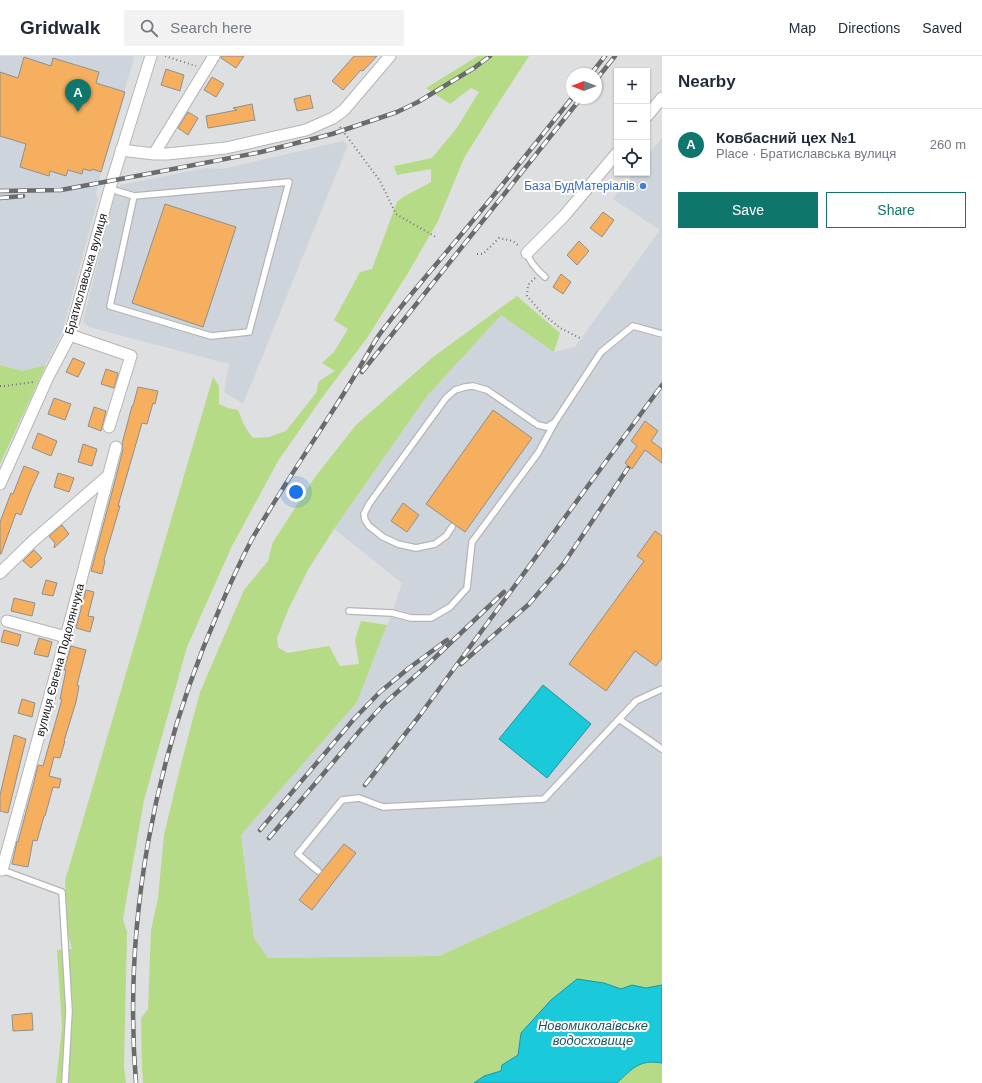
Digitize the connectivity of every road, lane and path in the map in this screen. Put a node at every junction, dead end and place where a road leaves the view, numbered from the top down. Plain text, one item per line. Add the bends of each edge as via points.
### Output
1 (151, 56) edge
2 (165, 56) edge
3 (214, 56) edge
4 (390, 56) edge
5 (206, 69) junction
6 (662, 98) edge
7 (650, 112) edge
8 (333, 118) junction
9 (121, 150) junction
10 (154, 154) junction
11 (614, 157) edge
12 (110, 188) junction
13 (134, 196) junction
14 (436, 237) dead end
15 (527, 253) junction
16 (477, 254) dead end
17 (540, 273) junction
18 (545, 277) dead end
19 (662, 334) edge
20 (70, 335) junction
21 (582, 339) dead end
22 (47, 378) junction
23 (0, 386) edge
24 (555, 422) junction
25 (109, 427) dead end
26 (116, 447) dead end
27 (109, 475) junction
28 (0, 484) edge
29 (452, 527) dead end
30 (0, 574) edge
31 (349, 611) dead end
32 (7, 621) dead end
33 (66, 637) junction
34 (662, 689) edge
35 (619, 719) junction
36 (662, 749) edge
37 (1, 870) edge
38 (318, 871) dead end
39 (64, 1083) edge

1 - 9 street, Братиславська вулиця
2 - 5 path
3 - 5 street
4 - 8 street via 344,110
5 - 10 street
6 - 7 street
8 - 10 street via 306,130 226,148
8 - 14 path via 380,181 396,214
9 - 10 street
9 - 12 street, Братиславська вулиця
11 - 15 street via 564,216
12 - 13 lane
12 - 20 street, Братиславська вулиця
13 - 13 lane via 289,182 249,332 211,336 110,306
15 - 16 path via 513,241 499,238 483,254
15 - 17 lane via 529,260
17 - 18 lane
17 - 21 path via 528,285 527,296 560,328
19 - 24 lane via 633,326 601,352
20 - 22 street, Братиславська вулиця
20 - 25 street via 131,356
22 - 23 path via 37,382
22 - 28 street, Братиславська вулиця
24 - 29 lane via 547,427 538,425 487,390 473,386 455,390 446,398 364,514 369,526 383,537 416,548 435,544 446,536
24 - 31 lane via 538,453 472,542 467,588 450,607 431,618
26 - 27 street, вулиця Євгена Подолянчука
27 - 30 street via 33,541
27 - 33 street, вулиця Євгена Подолянчука
32 - 33 street
33 - 37 street, вулиця Євгена Подолянчука
34 - 35 lane via 636,701
35 - 36 lane
35 - 38 lane via 544,799 383,807 359,798 342,800 298,854
37 - 39 lane via 62,892 69,1011

